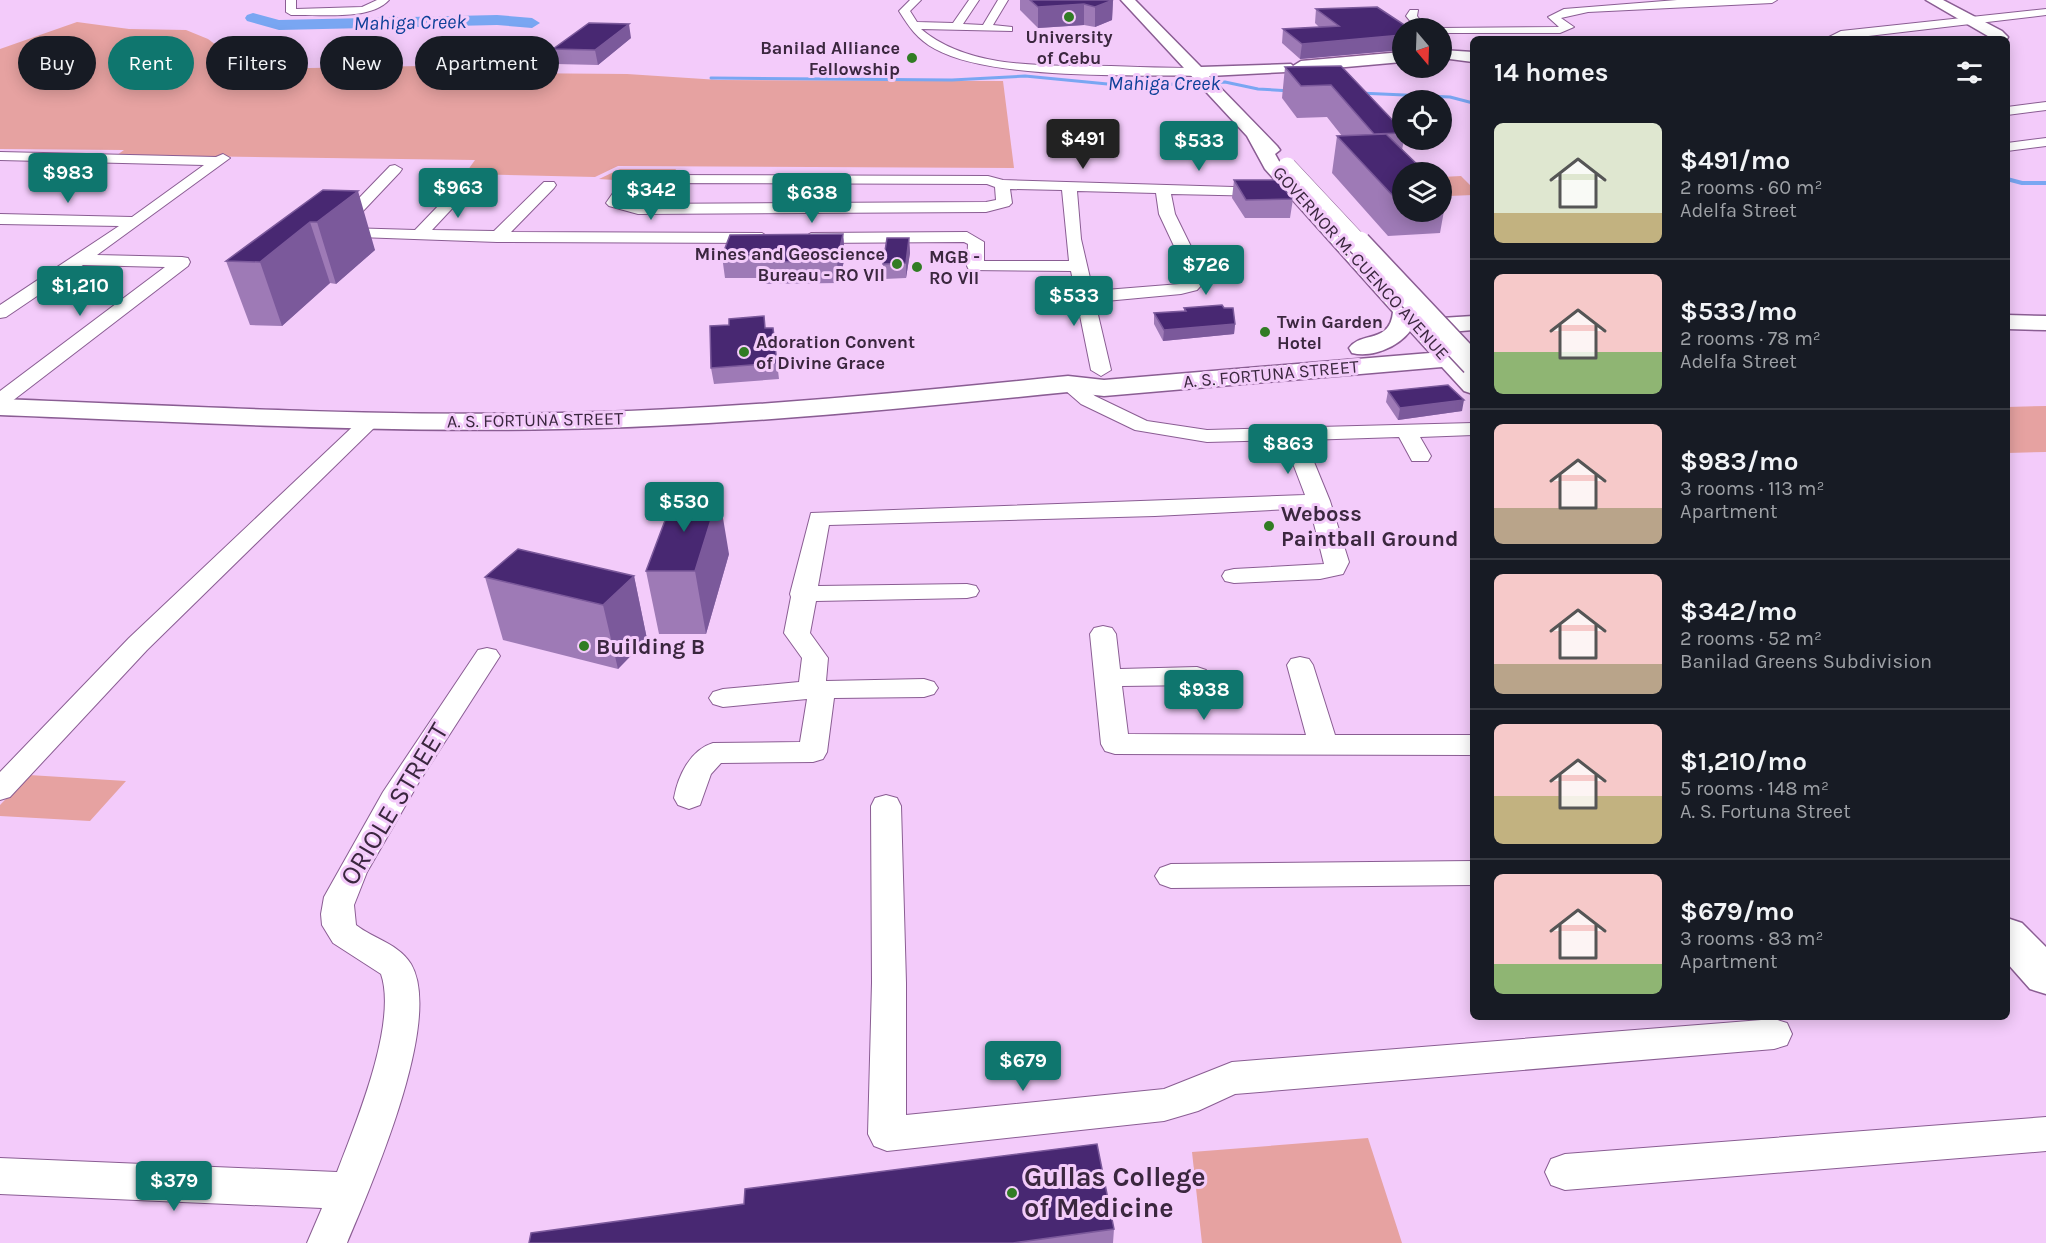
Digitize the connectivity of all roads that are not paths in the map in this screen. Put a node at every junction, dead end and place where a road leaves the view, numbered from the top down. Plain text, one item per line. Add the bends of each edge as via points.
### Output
1 (291, 0) edge
2 (384, 0) edge
3 (916, 0) edge
4 (974, 0) edge
5 (1003, 0) edge
6 (1128, 0) edge
7 (1772, 0) edge
8 (1933, 0) edge
9 (1734, 1) edge
10 (1660, 2) edge
11 (2026, 4) dead end
12 (1414, 12) dead end
13 (2044, 13) edge
14 (1413, 18) edge
15 (1971, 21) junction
16 (912, 25) junction
17 (956, 27) junction
18 (986, 28) junction
19 (1008, 28) dead end
20 (1452, 30) edge
21 (1544, 31) junction
22 (1555, 36) edge
23 (1837, 36) edge
24 (1999, 36) edge
25 (1452, 39) edge
26 (1457, 44) dead end
27 (1452, 55) edge
28 (1470, 57) edge
29 (1392, 58) edge
30 (1179, 72) joint
31 (1216, 88) junction
32 (2046, 106) edge
33 (2010, 111) edge
34 (1256, 135) junction
35 (2046, 142) edge
36 (2010, 147) edge
37 (0, 156) edge
38 (394, 169) dead end
39 (471, 180) dead end
40 (1002, 184) junction
41 (549, 185) dead end
42 (1069, 186) junction
43 (1163, 188) junction
44 (1287, 190) junction
45 (0, 219) edge
46 (136, 222) junction
47 (420, 235) junction
48 (498, 237) junction
49 (775, 238) edge
50 (799, 238) edge
51 (1366, 253) junction
52 (77, 260) junction
53 (1080, 266) junction
54 (1087, 297) junction
55 (0, 313) edge
56 (2010, 322) edge
57 (2046, 323) edge
58 (1426, 334) junction
59 (1467, 338) edge
60 (1361, 348) junction
61 (1470, 361) edge
62 (1101, 370) junction
63 (1470, 383) edge
64 (1068, 384) junction
65 (3, 408) edge
66 (371, 420) junction
67 (1470, 429) edge
68 (1406, 431) junction
69 (1292, 434) junction
70 (1419, 456) dead end
71 (1319, 501) junction
72 (1234, 576) dead end
73 (967, 591) dead end
74 (802, 594) junction
75 (1103, 634) dead end
76 (487, 656) dead end
77 (1300, 664) dead end
78 (1197, 676) dead end
79 (1107, 678) junction
80 (924, 688) dead end
81 (817, 690) junction
82 (723, 698) dead end
83 (1323, 744) junction
84 (1470, 745) edge
85 (0, 790) edge
86 (689, 798) dead end
87 (886, 806) dead end
88 (1470, 873) edge
89 (1171, 876) dead end
90 (2010, 938) edge
91 (2046, 976) edge
92 (1764, 1020) edge
93 (2046, 1134) edge
94 (1565, 1172) dead end
95 (0, 1176) edge
96 (350, 1191) junction
97 (327, 1243) edge

1 - 2 street via 291,12 362,10
3 - 16 street via 904,11
4 - 17 street
5 - 18 street
6 - 31 main road, GOVERNOR M. CUENCO AVENUE
7 - 9 street
8 - 15 main road
9 - 10 street
10 - 21 street via 1563,12 1553,17 1569,27
11 - 13 street
12 - 14 street
13 - 15 street
15 - 23 street
15 - 24 main road
16 - 17 street
16 - 30 street via 936,46 979,59 1048,68
17 - 18 street
18 - 19 street
20 - 21 street
21 - 22 street
25 - 26 street
27 - 28 main road
29 - 31 main road via 1293,66
30 - 31 main road
31 - 34 main road, GOVERNOR M. CUENCO AVENUE
32 - 33 street
34 - 44 main road, GOVERNOR M. CUENCO AVENUE
34 - 51 main road, GOVERNOR M. CUENCO AVENUE via 1293,161
34 - 61 main road, GOVERNOR M. CUENCO AVENUE, bridge
35 - 36 street
37 - 46 street via 221,160
38 - 47 street via 335,233
39 - 47 street
40 - 40 street via 988,180 645,179 627,183 614,203 638,209 992,207 1004,203
40 - 42 street
41 - 48 street
42 - 43 street
42 - 53 street via 1073,239
43 - 44 street
43 - 54 street via 1167,214 1198,279 1181,289
44 - 51 main road, GOVERNOR M. CUENCO AVENUE via 1344,244
45 - 46 street
46 - 52 street
47 - 48 street
48 - 49 street
50 - 53 street via 967,237 976,242 975,266
51 - 58 main road, GOVERNOR M. CUENCO AVENUE
51 - 59 main road, GOVERNOR M. CUENCO AVENUE via 1375,265 1387,261
52 - 55 street
52 - 65 street via 182,262
53 - 54 street
54 - 62 street
56 - 57 main road
58 - 59 main road, A. S. FORTUNA STREET
58 - 59 main road
58 - 60 main road, A. S. FORTUNA STREET
58 - 60 main road via 1404,322 1386,340
58 - 63 main road, GOVERNOR M. CUENCO AVENUE
58 - 64 main road, A. S. FORTUNA STREET via 1104,388
60 - 62 main road, A. S. FORTUNA STREET
62 - 64 main road, A. S. FORTUNA STREET
64 - 66 main road, A. S. FORTUNA STREET via 656,417
64 - 69 street via 1088,400 1142,426 1208,436
65 - 66 main road, A. S. FORTUNA STREET
66 - 85 street via 138,644
67 - 68 street
68 - 69 street
68 - 70 street
69 - 71 street
71 - 72 street via 1337,562 1334,568
71 - 74 street via 1155,510 819,518
73 - 74 street
74 - 81 street via 797,633 815,658
75 - 79 street
76 - 96 street, ORIOLE STREET via 397,790 340,895 337,917 341,931 352,941 386,957 399,973 402,996 399,1036 387,1083
77 - 83 street
78 - 79 street
79 - 83 street via 1115,744
80 - 81 street
81 - 82 street
81 - 86 street via 813,752 712,753 692,781
83 - 84 street
87 - 92 street via 887,1134 1164,1105 1232,1078 1774,1034
88 - 89 street
90 - 91 main road
93 - 94 street
95 - 96 street
96 - 97 street, ORIOLE STREET

